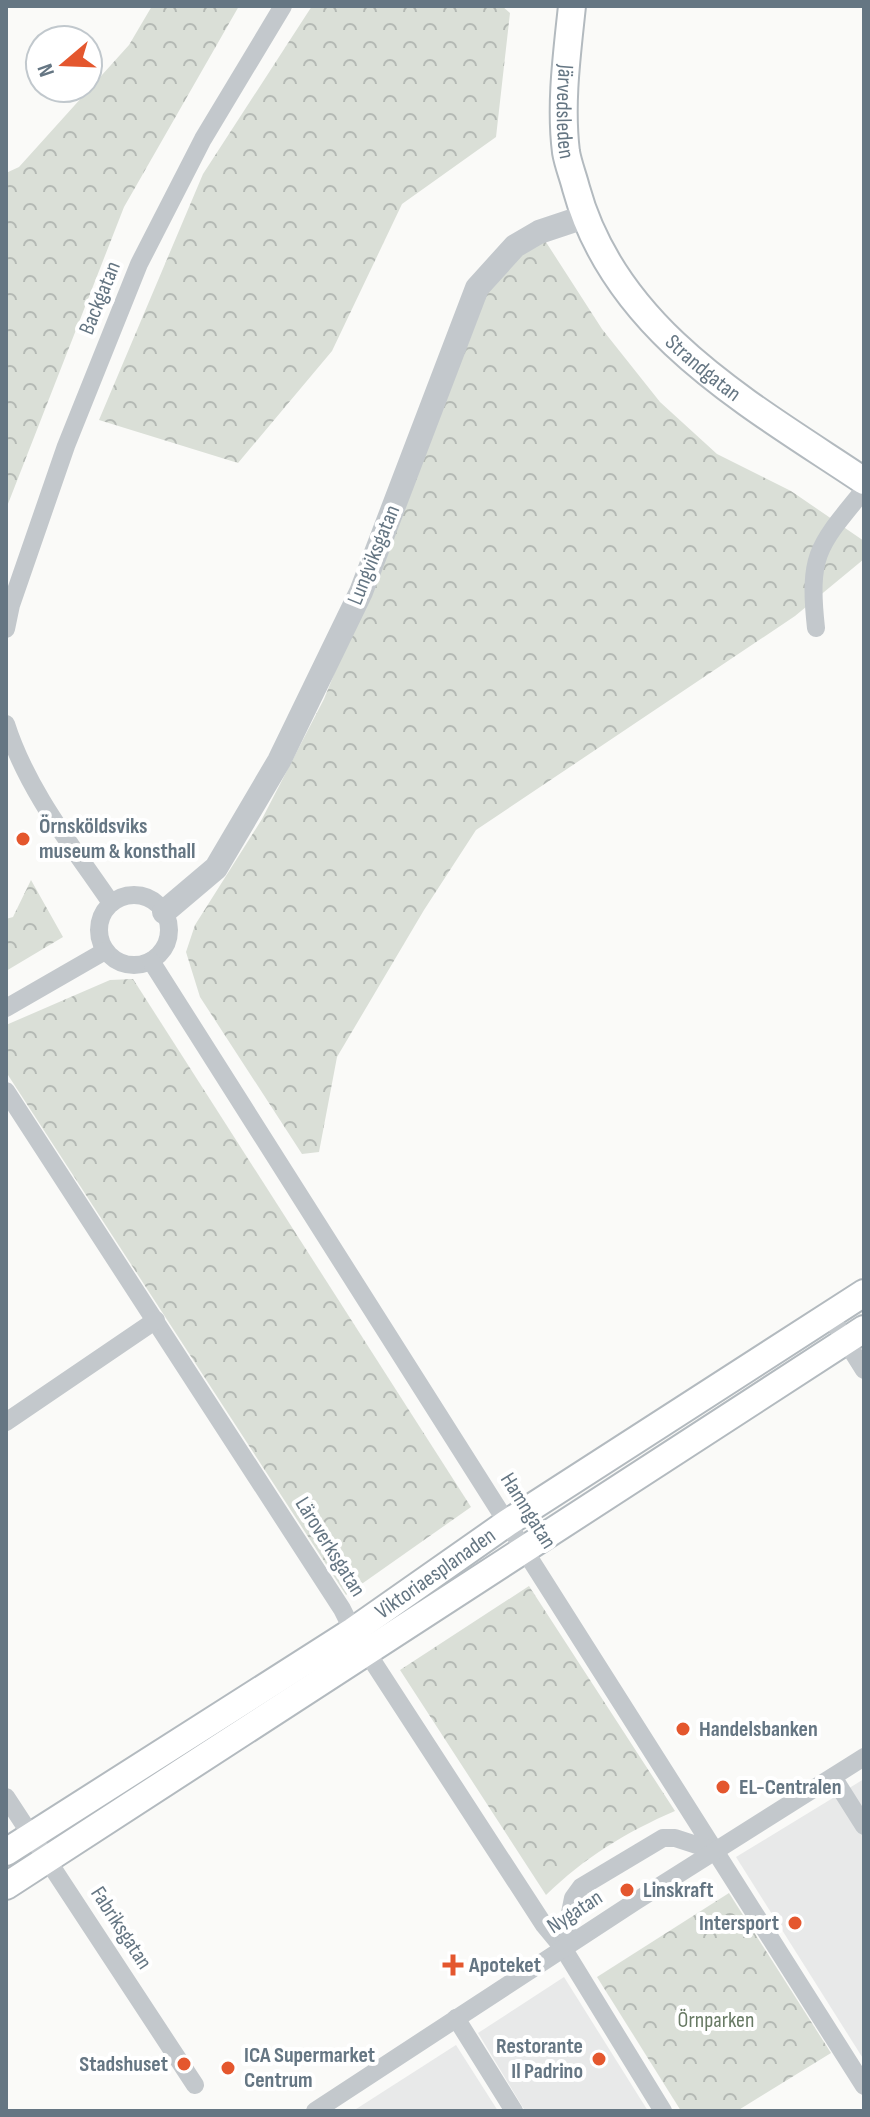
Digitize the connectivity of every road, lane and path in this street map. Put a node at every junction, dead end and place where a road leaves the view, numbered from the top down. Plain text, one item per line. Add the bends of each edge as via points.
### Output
1 (283, 6) edge
2 (572, 6) edge
3 (584, 217) junction
4 (864, 481) edge
5 (864, 490) edge
6 (816, 628) dead end
7 (6, 629) edge
8 (6, 724) edge
9 (111, 903) junction
10 (164, 912) junction
11 (105, 951) junction
12 (151, 961) junction
13 (6, 1008) edge
14 (6, 1091) edge
15 (864, 1293) edge
16 (830, 1316) junction
17 (156, 1320) junction
18 (855, 1335) edge
19 (864, 1370) edge
20 (6, 1422) edge
21 (507, 1523) junction
22 (524, 1548) junction
23 (353, 1631) junction
24 (368, 1653) junction
25 (864, 1757) edge
26 (833, 1777) junction
27 (6, 1797) edge
28 (864, 1826) edge
29 (31, 1837) junction
30 (715, 1851) junction
31 (6, 1852) edge
32 (47, 1859) junction
33 (6, 1886) edge
34 (563, 1948) junction
35 (456, 2018) junction
36 (195, 2085) dead end
37 (864, 2086) edge
38 (315, 2111) edge
39 (514, 2111) edge
40 (663, 2111) edge

1 - 7 street, Backgatan via 203,139 139,264 66,446
2 - 3 main road, Järvedsleden via 564,82 566,153
3 - 4 main road, Strandgatan via 611,268 668,340 702,370
3 - 10 street, Lungviksgatan via 515,246 477,288 361,592 279,761 216,868
5 - 6 street via 830,531 816,559
8 - 9 street via 36,791
9 - 10 street via 122,896 146,896
9 - 11 street via 98,931
10 - 12 street via 169,922 166,944
11 - 12 street via 131,965
11 - 13 street
12 - 21 street, Hamngatan
14 - 17 street, Läroverksgatan
15 - 16 main road, Viktoriaesplanaden
16 - 18 street
16 - 21 main road, Viktoriaesplanaden
17 - 20 street
17 - 23 street, Läroverksgatan
18 - 19 street
18 - 22 main road, Viktoriaesplanaden
21 - 22 street, Hamngatan
21 - 23 main road, Viktoriaesplanaden
22 - 24 main road, Viktoriaesplanaden
22 - 30 street, Hamngatan
23 - 24 street, Läroverksgatan
23 - 29 main road, Viktoriaesplanaden
24 - 32 main road, Viktoriaesplanaden
24 - 34 street, Läroverksgatan
25 - 26 street, Nygatan
26 - 28 street
26 - 30 street, Nygatan
27 - 29 street, Fabriksgatan
29 - 31 main road, Viktoriaesplanaden
29 - 32 street, Fabriksgatan
30 - 34 street, Nygatan
30 - 34 street via 663,1838 581,1887 573,1898
30 - 37 street, Hamngatan
32 - 33 main road, Viktoriaesplanaden
32 - 36 street, Fabriksgatan
34 - 35 street, Nygatan
34 - 40 street, Läroverksgatan
35 - 38 street, Nygatan
35 - 39 street

